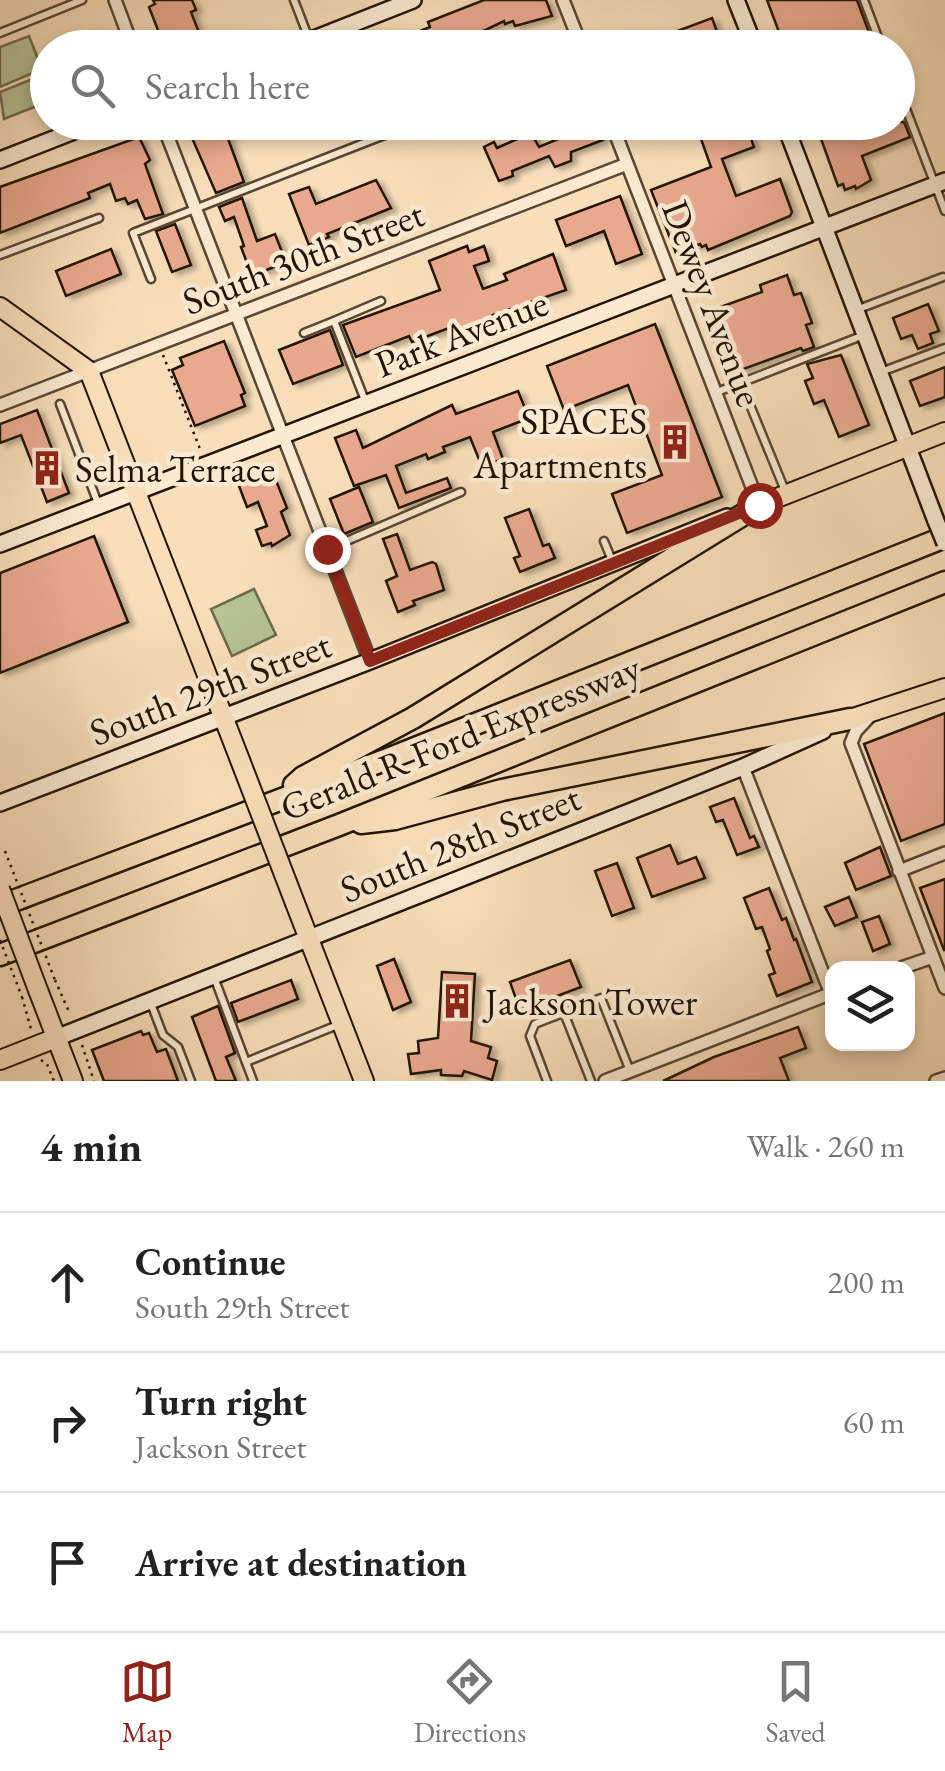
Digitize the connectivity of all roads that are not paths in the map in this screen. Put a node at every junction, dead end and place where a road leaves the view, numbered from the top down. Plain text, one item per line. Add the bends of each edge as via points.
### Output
1 (82, 0) edge
2 (114, 0) edge
3 (294, 0) edge
4 (414, 0) edge
5 (563, 0) edge
6 (736, 0) edge
7 (864, 0) edge
8 (126, 30) edge
9 (306, 30) edge
10 (336, 30) edge
11 (575, 30) edge
12 (747, 30) edge
13 (875, 30) edge
14 (0, 32) edge
15 (915, 126) edge
16 (51, 140) edge
17 (169, 140) edge
18 (372, 140) edge
19 (618, 140) edge
20 (791, 140) edge
21 (0, 160) edge
22 (627, 164) junction
23 (940, 183) edge
24 (195, 209) junction
25 (945, 211) edge
26 (99, 218) dead end
27 (824, 228) junction
28 (0, 255) edge
29 (943, 277) edge
30 (151, 280) dead end
31 (674, 286) junction
32 (381, 302) dead end
33 (0, 307) edge
34 (855, 310) junction
35 (236, 316) junction
36 (334, 321) junction
37 (304, 333) dead end
38 (865, 334) junction
39 (945, 348) edge
40 (89, 370) junction
41 (880, 372) junction
42 (741, 383) junction
43 (715, 393) junction
44 (60, 404) dead end
45 (366, 404) junction
46 (0, 405) edge
47 (945, 432) edge
48 (283, 436) junction
49 (910, 448) junction
50 (137, 492) junction
51 (461, 492) dead end
52 (786, 495) junction
53 (759, 505) junction
54 (99, 506) junction
55 (945, 540) edge
56 (604, 541) dead end
57 (0, 544) edge
58 (327, 549) junction
59 (613, 563) junction
60 (945, 582) edge
61 (370, 661) junction
62 (945, 688) edge
63 (875, 711) junction
64 (224, 718) junction
65 (850, 719) junction
66 (743, 766) junction
67 (277, 800) junction
68 (0, 803) edge
69 (339, 825) junction
70 (945, 853) edge
71 (900, 871) junction
72 (0, 890) edge
73 (0, 906) edge
74 (309, 938) junction
75 (0, 955) edge
76 (933, 957) junction
77 (915, 963) edge
78 (213, 976) junction
79 (825, 976) edge
80 (945, 988) edge
81 (825, 997) edge
82 (150, 1000) junction
83 (564, 1013) junction
84 (342, 1024) junction
85 (56, 1038) junction
86 (0, 1060) edge
87 (246, 1062) junction
88 (630, 1072) junction
89 (945, 1078) edge
90 (73, 1081) edge
91 (192, 1081) edge
92 (253, 1081) edge
93 (364, 1081) edge
94 (546, 1081) edge
95 (591, 1081) edge
96 (605, 1081) edge
97 (936, 1081) edge

1 - 14 lane
2 - 8 street
3 - 9 lane
4 - 10 main road
5 - 11 street
6 - 12 main road
7 - 13 lane
15 - 23 lane
16 - 21 main road
17 - 24 street
18 - 24 lane
19 - 22 street, Dewey Avenue
20 - 27 main road
22 - 31 street, Dewey Avenue
22 - 35 street, South 30th Street
23 - 25 lane
23 - 27 main road, Park Avenue
24 - 30 lane via 133,233
24 - 35 street
26 - 28 lane
27 - 31 main road, Park Avenue
27 - 34 main road
29 - 34 lane
31 - 43 street, Dewey Avenue
31 - 45 main road, Park Avenue
32 - 36 lane
33 - 40 main road
34 - 38 main road
35 - 40 street, South 30th Street
35 - 48 street
36 - 37 lane
36 - 45 lane
38 - 41 main road
38 - 42 lane
39 - 41 lane
40 - 46 street, South 30th Street
40 - 50 main road
41 - 49 main road
42 - 43 lane
42 - 52 lane
43 - 53 street, Dewey Avenue
44 - 54 lane
45 - 48 main road, Park Avenue
47 - 49 main road, South 29th Street
48 - 50 main road, Park Avenue
48 - 58 street
49 - 52 main road, South 29th Street
49 - 55 main road, bridge
50 - 54 main road, Park Avenue
50 - 64 main road
51 - 58 lane
52 - 53 main road, South 29th Street
53 - 59 main road, South 29th Street
53 - 67 highway via 413,718 303,777
54 - 57 main road, Park Avenue
55 - 67 highway, Gerald R Ford Expressway
56 - 59 lane
58 - 61 street
59 - 61 main road, South 29th Street
60 - 69 highway, Gerald R Ford Expressway
61 - 64 main road, South 29th Street
62 - 63 main road, South 28th Street
63 - 65 main road, South 28th Street
63 - 71 street via 852,744
64 - 68 main road, South 29th Street
64 - 74 main road, bridge
65 - 66 main road, South 28th Street
65 - 69 highway via 502,790 396,819
66 - 74 main road, South 28th Street
66 - 79 street
67 - 73 highway, Gerald R Ford Expressway
69 - 75 highway, Gerald R Ford Expressway
70 - 71 street
71 - 76 street
72 - 85 main road, bridge
74 - 78 main road, South 28th Street
74 - 84 main road
76 - 77 street
76 - 80 street
78 - 82 main road, South 28th Street
78 - 87 lane
81 - 88 street
82 - 85 main road, South 28th Street
82 - 91 lane via 163,1036 178,1047
83 - 88 lane via 601,998
83 - 94 lane via 536,1024 530,1036
83 - 95 lane
84 - 87 lane
84 - 93 main road
85 - 86 main road, South 28th Street
85 - 90 main road
87 - 92 lane
88 - 96 street
89 - 97 street

